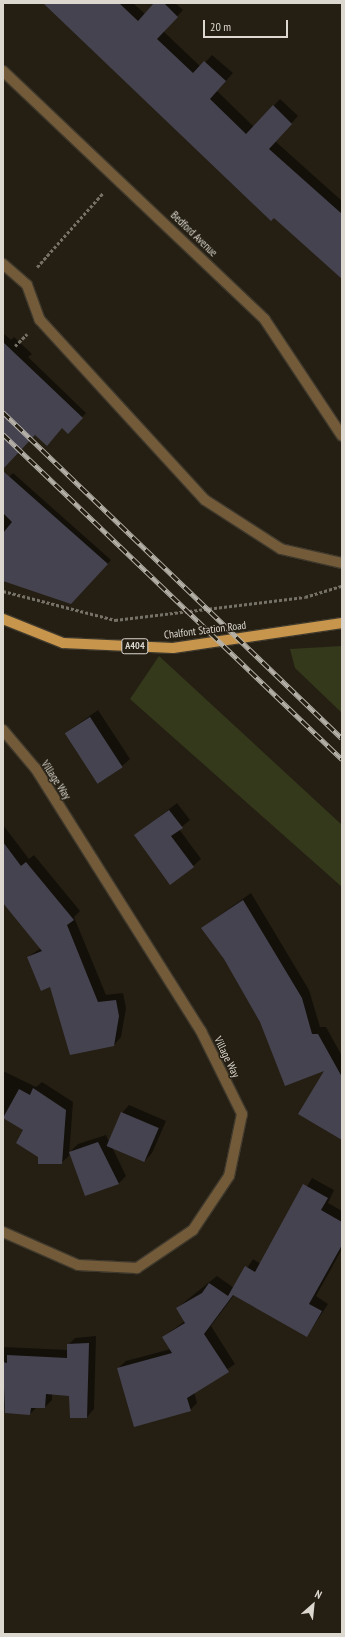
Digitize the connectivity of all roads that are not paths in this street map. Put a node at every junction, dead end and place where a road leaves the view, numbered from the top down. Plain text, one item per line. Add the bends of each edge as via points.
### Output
1 (3, 71) edge
2 (3, 264) edge
3 (342, 436) edge
4 (342, 563) edge
5 (3, 619) edge
6 (342, 623) edge
7 (3, 730) edge
8 (3, 1232) edge

1 - 3 street, Bedford Avenue via 118,177 265,320
2 - 4 street via 27,285 40,320 205,500 280,549
5 - 6 main road, Chalfont Station Road / A404 via 71,643 173,648
7 - 8 street, Village Way via 36,769 200,1031 242,1114 229,1176 193,1230 137,1268 78,1265

